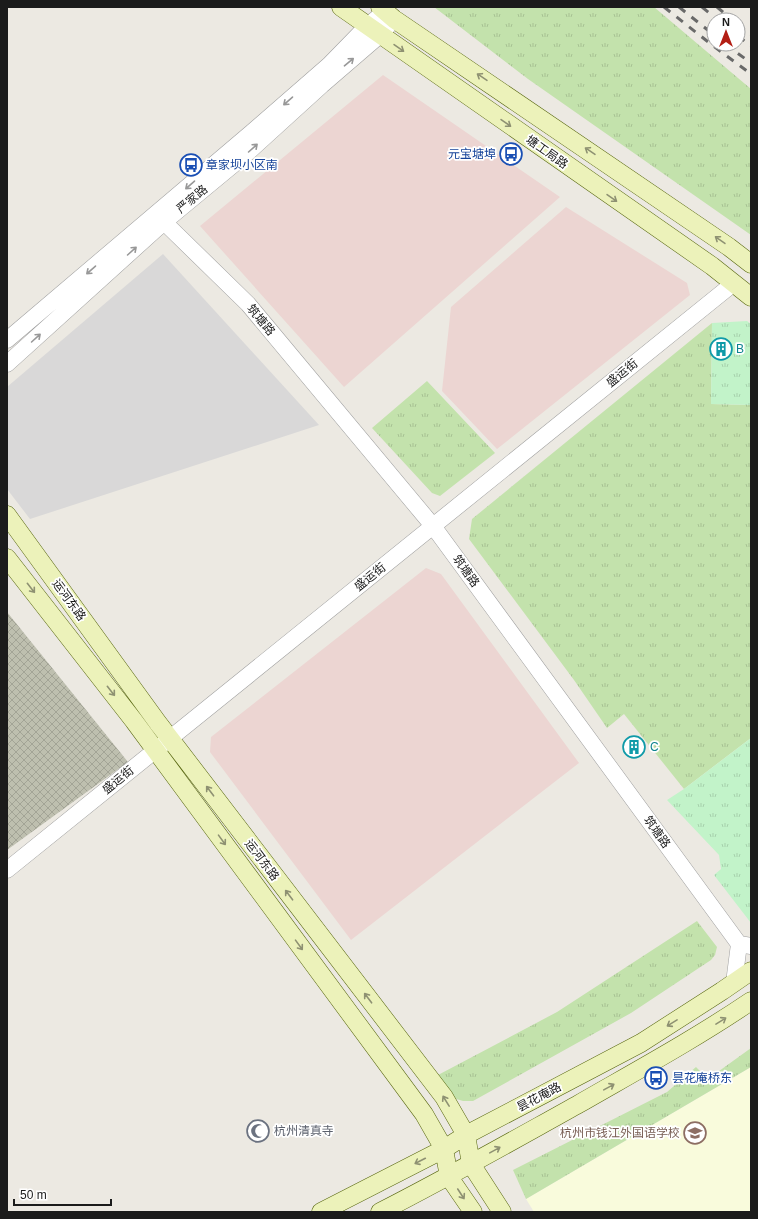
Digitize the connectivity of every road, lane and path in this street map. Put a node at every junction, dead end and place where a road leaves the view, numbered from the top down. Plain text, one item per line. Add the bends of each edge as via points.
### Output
1 (341, 7) edge
2 (387, 12) edge
3 (374, 31) junction
4 (164, 222) junction
5 (751, 264) edge
6 (734, 283) junction
7 (751, 298) edge
8 (7, 340) edge
9 (7, 364) edge
10 (7, 515) edge
11 (433, 526) junction
12 (7, 558) edge
13 (170, 739) junction
14 (156, 750) junction
15 (7, 870) edge
16 (745, 945) edge
17 (751, 971) edge
18 (734, 983) junction
19 (751, 1001) edge
20 (466, 1135) junction
21 (444, 1149) junction
22 (471, 1164) junction
23 (449, 1176) junction
24 (321, 1212) edge
25 (380, 1212) edge
26 (472, 1212) edge
27 (502, 1212) edge

1 - 3 main road, 塘工局路
2 - 3 street, 严家路
5 -> 2 main road, 塘工局路 via 729,246
4 -> 3 street, 严家路 via 245,155 322,85
3 -> 6 main road, 塘工局路
3 -> 8 street, 严家路 via 329,65
9 -> 4 street, 严家路
4 - 11 street, 筑塘路 via 248,304
6 - 7 main road, 塘工局路
6 - 11 street, 盛运街
10 - 13 main road, 运河东路
11 - 13 street, 盛运街
11 - 16 street, 筑塘路
12 -> 14 main road, 运河东路
13 - 14 street, 盛运街
20 -> 13 main road, 运河东路 via 444,1097
14 - 15 street, 盛运街
14 -> 21 main road, 运河东路 via 424,1114
16 - 18 street, 筑塘路
17 - 18 main road, 昙花庵路
18 -> 20 main road, 昙花庵路 via 641,1043
22 -> 19 main road, 昙花庵路 via 653,1062
20 - 21 main road, 昙花庵路
20 - 22 main road, 运河东路
21 - 23 main road, 运河东路
21 -> 24 main road, 昙花庵路
22 - 23 main road, 昙花庵路
22 - 27 main road, 运河东路
23 - 25 main road, 昙花庵路
23 -> 26 main road, 运河东路

